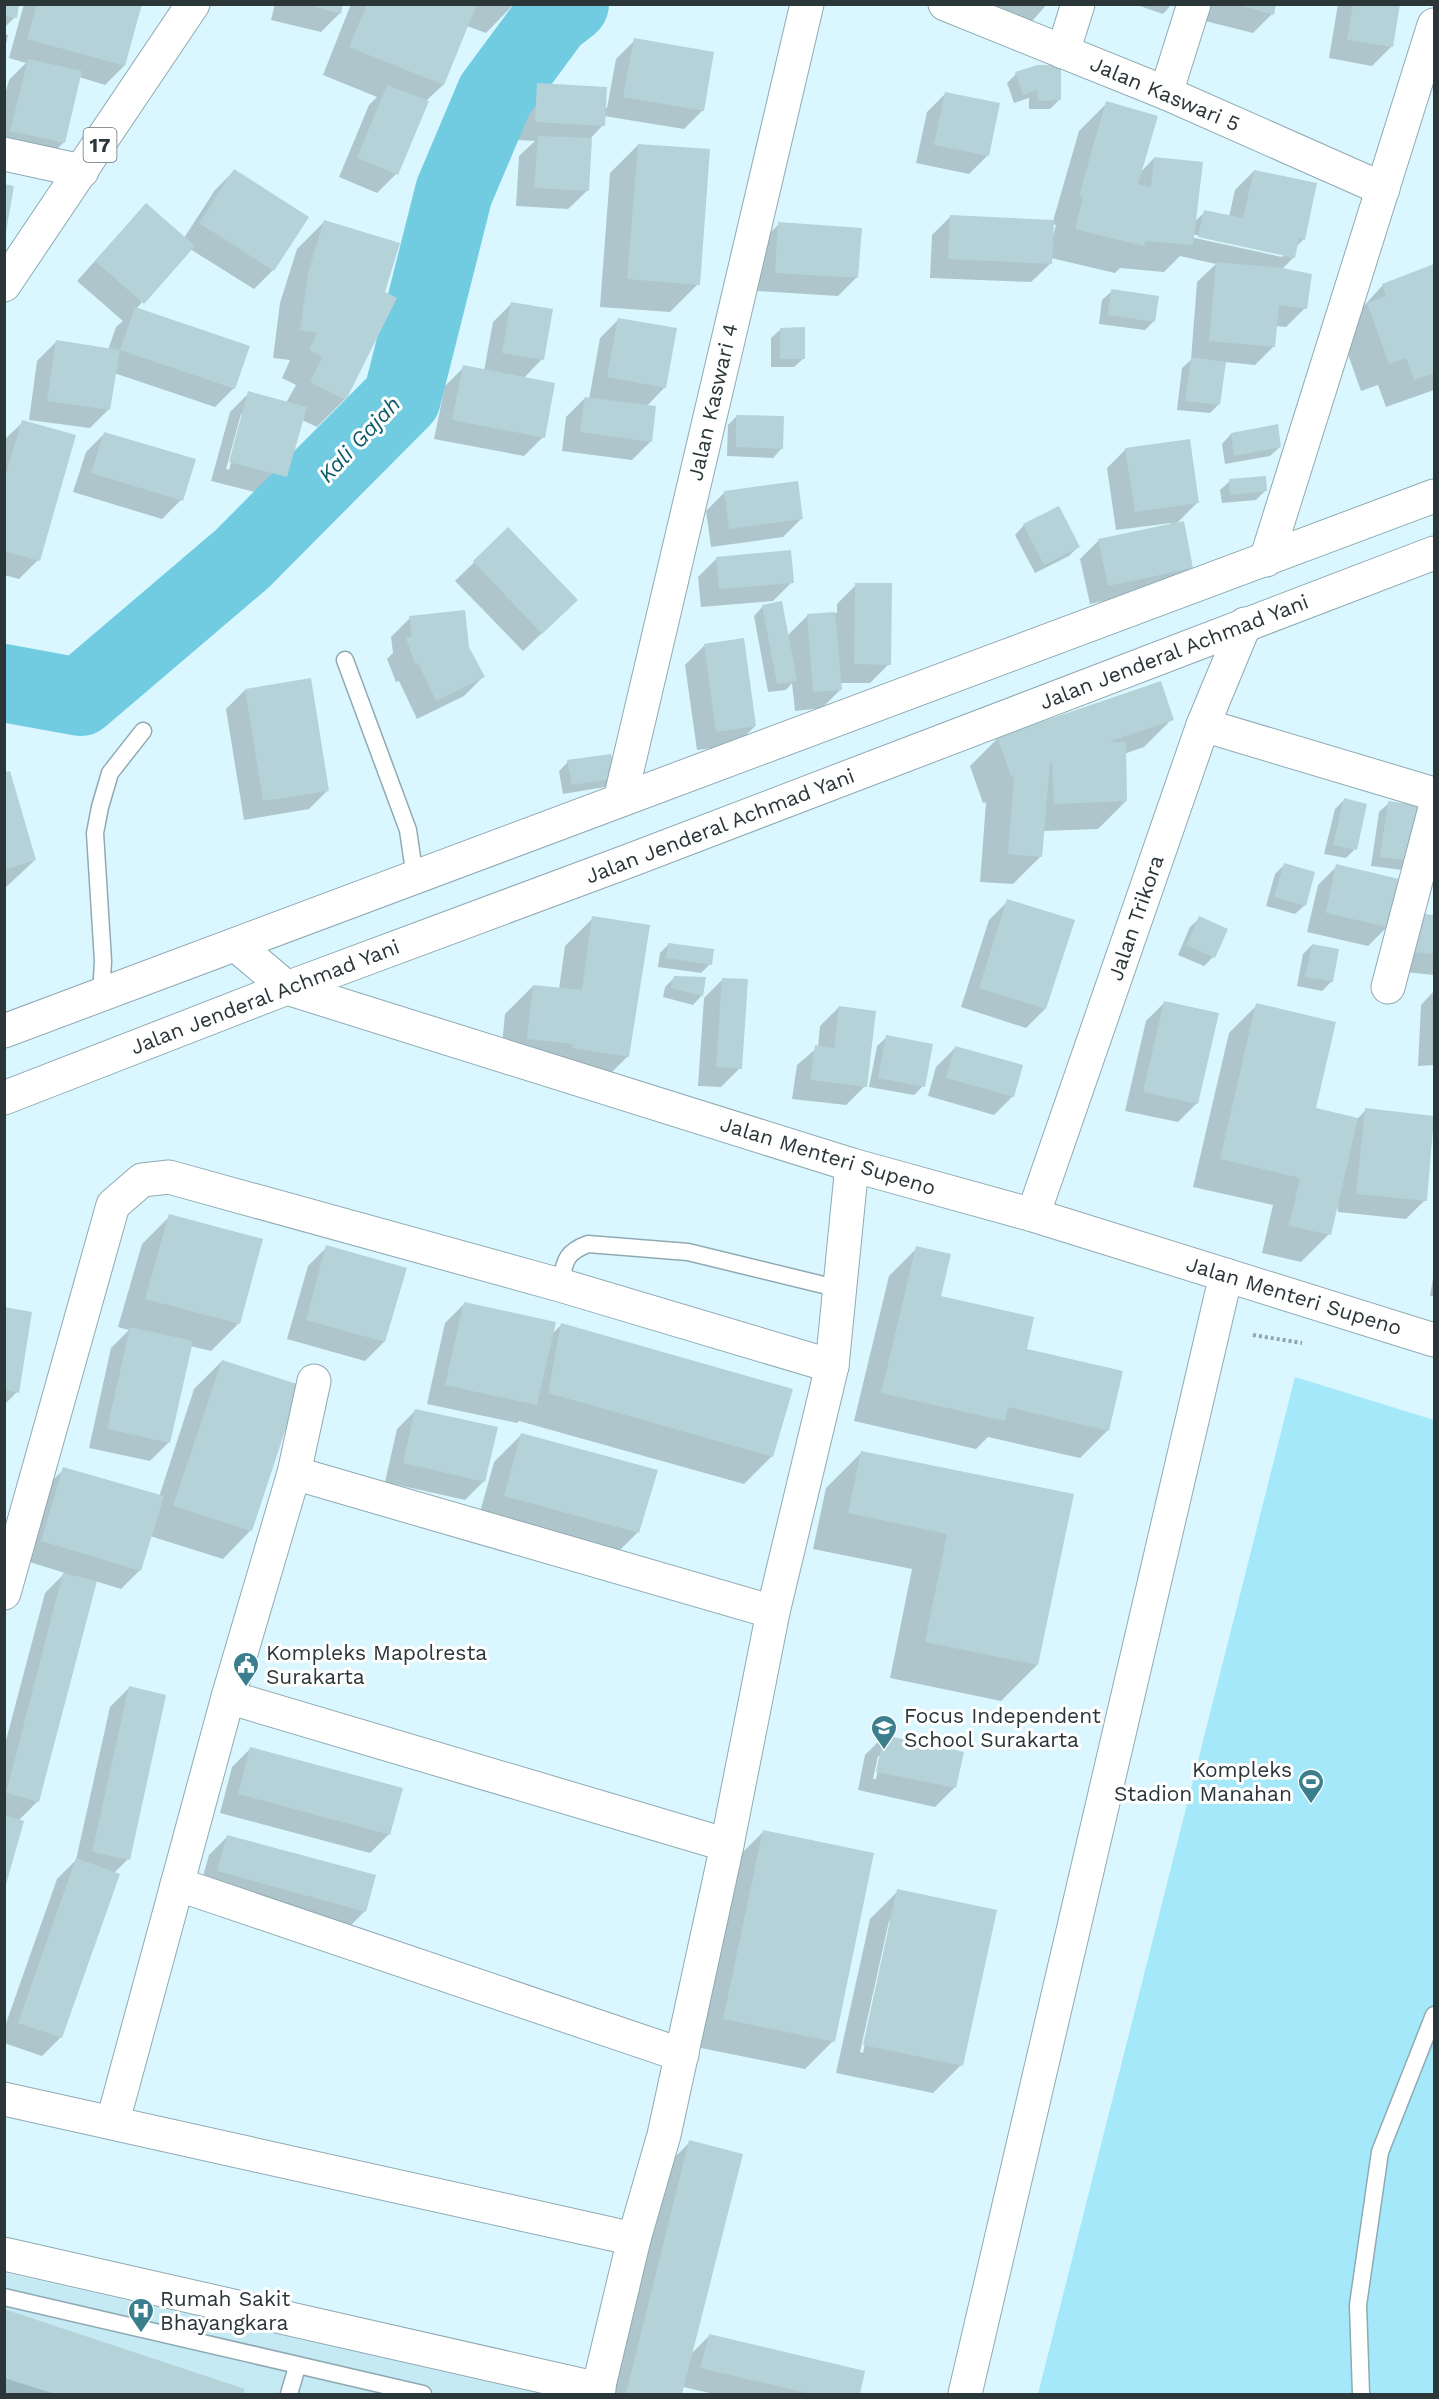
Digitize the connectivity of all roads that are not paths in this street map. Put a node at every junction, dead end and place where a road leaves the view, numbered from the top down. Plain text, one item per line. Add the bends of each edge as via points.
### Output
1 (193, 4) edge
2 (807, 4) edge
3 (945, 4) edge
4 (1078, 4) edge
5 (1194, 4) edge
6 (1434, 25) edge
7 (1063, 52) junction
8 (1166, 93) junction
9 (4, 154) edge
10 (82, 171) junction
11 (1383, 189) junction
12 (4, 285) edge
13 (1434, 496) edge
14 (1434, 553) edge
15 (1266, 560) junction
16 (1245, 624) junction
17 (345, 660) dead end
18 (1203, 725) junction
19 (143, 731) dead end
20 (1434, 794) edge
21 (620, 800) junction
22 (1434, 812) edge
23 (415, 878) junction
24 (236, 945) junction
25 (287, 987) junction
26 (1388, 987) dead end
27 (101, 996) junction
28 (4, 1031) edge
29 (4, 1098) edge
30 (852, 1166) junction
31 (1033, 1215) junction
32 (1226, 1275) junction
33 (560, 1285) junction
34 (840, 1289) junction
35 (1434, 1340) edge
36 (832, 1366) junction
37 (314, 1381) dead end
38 (294, 1473) junction
39 (4, 1593) edge
40 (773, 1612) junction
41 (228, 1697) junction
42 (727, 1845) junction
43 (177, 1884) junction
44 (1434, 2015) edge
45 (682, 2055) junction
46 (4, 2098) edge
47 (113, 2121) junction
48 (634, 2239) junction
49 (4, 2254) edge
50 (4, 2297) edge
51 (297, 2367) junction
52 (598, 2392) edge
53 (289, 2394) edge
54 (423, 2394) edge
55 (965, 2394) edge
56 (1361, 2394) edge

1 - 10 main road, 17
2 - 21 main road, Jalan Kaswari 4
3 - 7 main road, Jalan Kaswari 5
4 - 7 main road
5 - 8 main road
6 - 11 main road
7 - 8 main road, Jalan Kaswari 5
8 - 11 main road, Jalan Kaswari 5
9 - 10 main road
10 - 12 main road, 17
11 - 15 main road
13 - 15 main road
14 - 16 main road, Jalan Jenderal Achmad Yani
15 - 21 main road
16 - 18 main road, Jalan Trikora
16 - 25 main road, Jalan Jenderal Achmad Yani via 642,856
17 - 23 lane via 408,830
18 - 20 main road
18 - 31 main road, Jalan Trikora
19 - 27 lane via 110,774 95,833 103,961
21 - 23 main road
22 - 26 main road
23 - 24 main road
24 - 25 main road, Jalan Menteri Supeno
24 - 27 main road
25 - 29 main road, Jalan Jenderal Achmad Yani
25 - 30 main road, Jalan Menteri Supeno
27 - 28 main road
30 - 31 main road, Jalan Menteri Supeno
30 - 34 main road
31 - 32 main road, Jalan Menteri Supeno
32 - 35 main road, Jalan Menteri Supeno
32 - 55 main road
33 - 34 lane via 573,1249 588,1244 688,1252
33 - 36 main road
33 - 39 main road via 170,1177 142,1180 113,1205
34 - 36 main road
36 - 40 main road
37 - 38 main road
38 - 40 main road
38 - 41 main road
40 - 42 main road
41 - 42 main road
41 - 43 main road
42 - 45 main road
43 - 45 main road
43 - 47 main road
44 - 56 lane via 1380,2152 1358,2305
45 - 48 main road
46 - 47 main road
47 - 48 main road
48 - 52 main road
49 - 52 main road
50 - 51 lane
51 - 53 lane
51 - 54 lane

